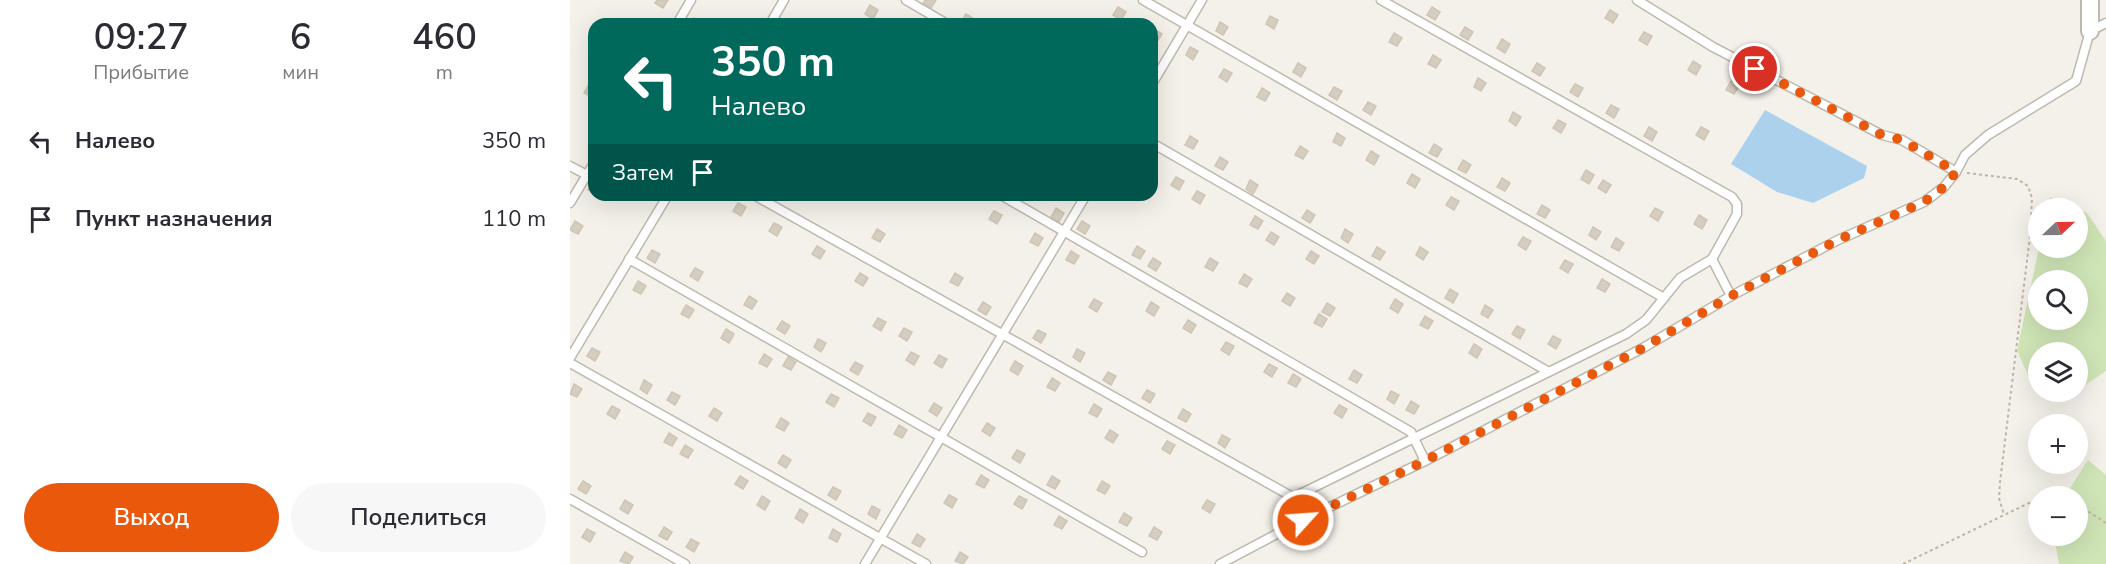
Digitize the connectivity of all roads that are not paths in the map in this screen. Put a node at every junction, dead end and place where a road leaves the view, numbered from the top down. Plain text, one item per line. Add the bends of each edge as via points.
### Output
1 (691, 0) edge
2 (784, 0) edge
3 (906, 0) edge
4 (1143, 0) edge
5 (1202, 0) edge
6 (1381, 0) edge
7 (1637, 0) edge
8 (2090, 0) edge
9 (680, 18) edge
10 (774, 18) edge
11 (937, 18) edge
12 (2106, 23) edge
13 (1187, 25) junction
14 (2090, 31) junction
15 (1158, 74) edge
16 (1158, 146) edge
17 (570, 166) edge
18 (1956, 172) junction
19 (587, 175) joint
20 (664, 201) edge
21 (765, 201) edge
22 (1012, 201) edge
23 (1082, 201) edge
24 (570, 203) edge
25 (1064, 231) junction
26 (629, 259) junction
27 (1712, 259) junction
28 (1731, 296) junction
29 (1664, 298) junction
30 (1003, 334) junction
31 (570, 358) edge
32 (570, 363) edge
33 (1547, 371) junction
34 (941, 437) junction
35 (1414, 438) junction
36 (1425, 461) junction
37 (1292, 498) junction
38 (570, 499) edge
39 (1303, 520) junction
40 (881, 538) junction
41 (1142, 552) dead end
42 (685, 564) edge
43 (865, 564) edge
44 (926, 564) edge
45 (1220, 564) edge

1 - 9 lane
2 - 10 lane
3 - 11 lane
4 - 13 lane
5 - 13 lane
6 - 27 lane via 1732,197 1737,214
7 - 18 lane via 1713,47 1882,135 1902,140
8 - 14 street
12 - 14 lane
13 - 15 lane
13 - 29 lane
14 - 18 lane via 2076,81 1988,135 1965,155
16 - 33 lane
17 - 19 lane
18 - 28 lane via 1924,202 1838,240
19 - 24 lane
20 - 26 lane
21 - 30 lane
22 - 25 lane
23 - 25 lane
25 - 30 lane
25 - 35 lane via 1411,432
26 - 31 lane
26 - 34 lane
27 - 28 lane
27 - 29 lane via 1680,278
28 - 36 lane via 1643,348
29 - 33 lane via 1646,320 1626,334
30 - 34 lane
30 - 37 lane
32 - 40 lane
33 - 35 lane
34 - 40 lane
34 - 41 lane
35 - 36 lane
35 - 37 lane
36 - 39 lane
37 - 39 lane via 1299,505
38 - 42 lane
39 - 45 lane
40 - 43 lane
40 - 44 lane

